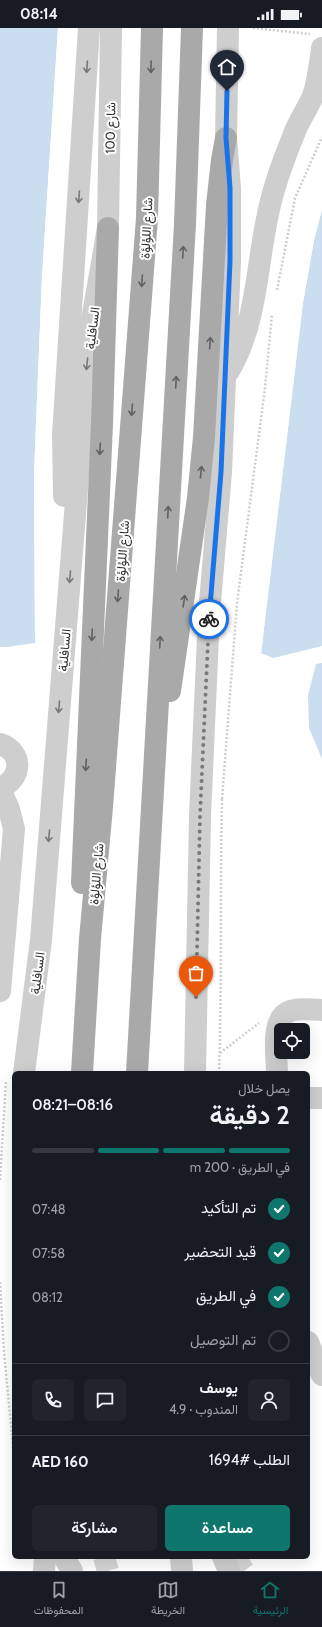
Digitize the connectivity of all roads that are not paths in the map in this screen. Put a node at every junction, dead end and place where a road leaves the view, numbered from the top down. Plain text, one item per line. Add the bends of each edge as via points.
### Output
1 (89, 28) edge
2 (112, 28) edge
3 (152, 28) edge
4 (192, 28) edge
5 (228, 28) edge
6 (318, 41) edge
7 (226, 138) junction
8 (108, 228) junction
9 (226, 377) junction
10 (72, 551) junction
11 (0, 744) edge
12 (0, 788) edge
13 (150, 845) junction
14 (90, 939) junction
15 (0, 991) edge
16 (322, 1010) edge
17 (24, 1071) edge
18 (82, 1071) edge
19 (137, 1071) edge
20 (195, 1071) edge
21 (277, 1071) edge
22 (310, 1098) edge
23 (322, 1098) edge
24 (310, 1347) edge
25 (322, 1375) edge
26 (45, 1559) edge
27 (51, 1559) edge
28 (65, 1559) edge
29 (181, 1559) edge
30 (186, 1559) edge
31 (224, 1559) edge
32 (44, 1571) edge
33 (54, 1571) edge
34 (72, 1571) edge
35 (182, 1571) edge
36 (186, 1571) edge
37 (229, 1571) edge

1 -> 10 street via 63,435 64,493
2 - 8 street, شارع 100
3 -> 14 main road, شارع اللؤلؤة via 147,218
13 -> 4 main road via 185,224
5 - 7 street
6 - 9 street via 320,66 313,95 296,128 272,198 263,234 248,328
7 - 9 street via 230,188 230,261
13 -> 7 main road via 198,498 205,422 217,205
8 -> 10 street, السافلية via 91,326
8 -> 14 main road via 82,867 83,900
9 - 20 street via 209,614 212,797
10 -> 17 street, السافلية via 41,940
11 - 12 street via 13,753 18,767 12,781
12 - 15 street via 10,809 14,829
13 - 19 main road
14 - 18 main road, شارع اللؤلؤة
16 - 21 street via 288,1011 280,1019 277,1030
22 - 23 street
24 - 25 street
26 - 32 street
27 - 33 street
28 - 34 street
29 - 35 street
30 - 36 street
31 - 37 street

